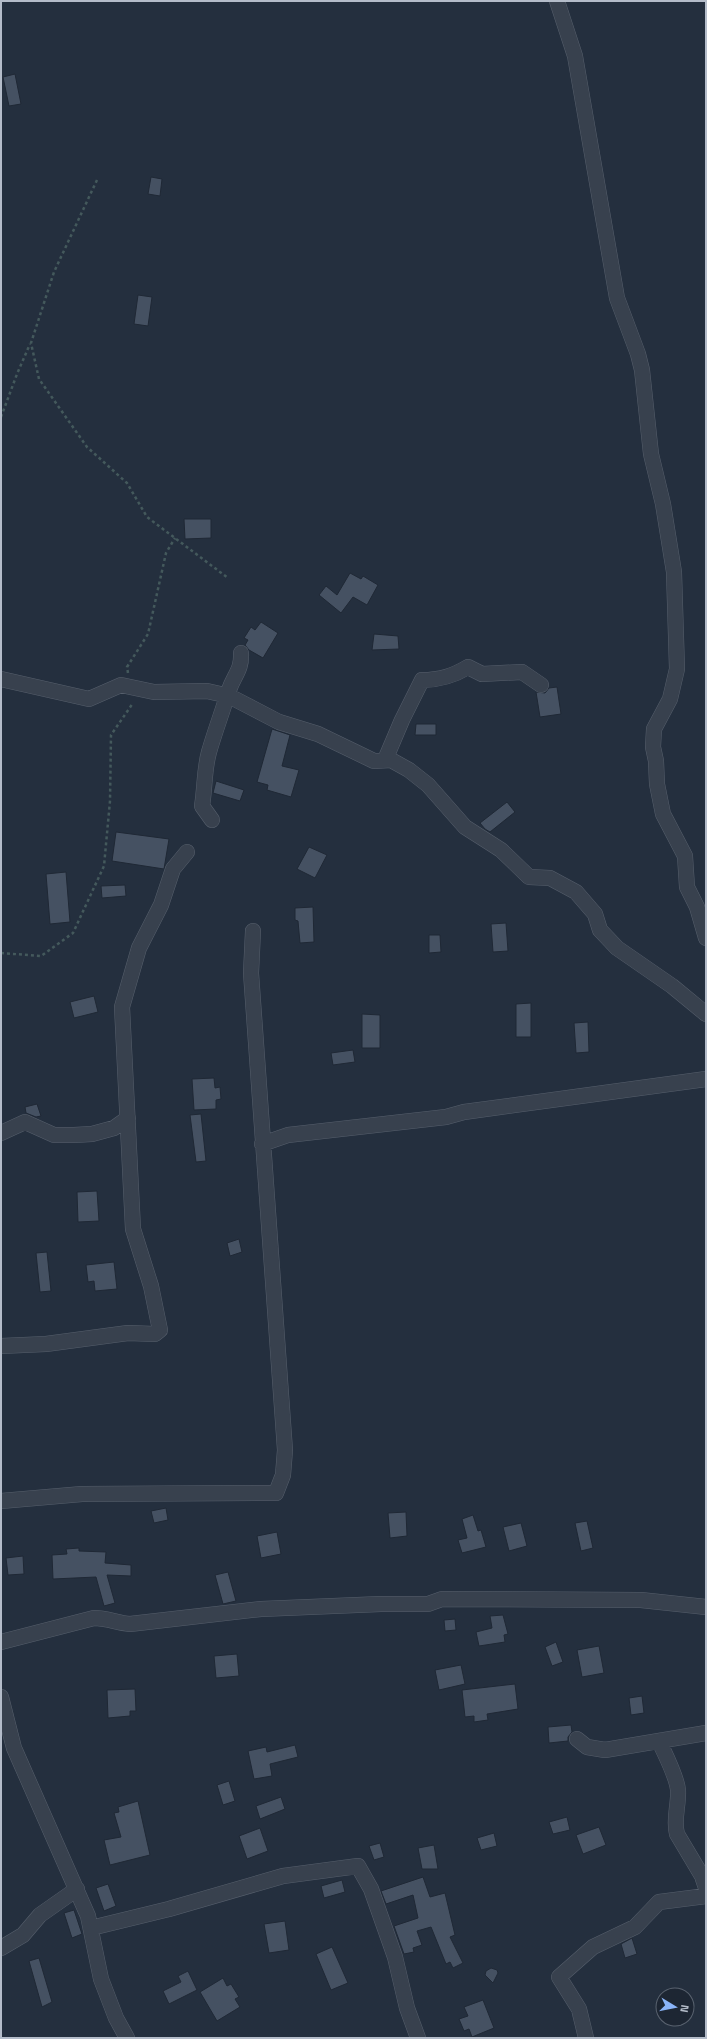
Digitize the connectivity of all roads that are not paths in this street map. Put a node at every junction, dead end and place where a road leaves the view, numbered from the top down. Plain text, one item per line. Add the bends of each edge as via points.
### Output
1 (557, 1) edge
2 (241, 653) dead end
3 (1, 679) edge
4 (540, 684) dead end
5 (229, 696) junction
6 (386, 760) junction
7 (212, 820) dead end
8 (188, 852) dead end
9 (252, 931) dead end
10 (706, 938) edge
11 (706, 1014) edge
12 (706, 1079) edge
13 (128, 1118) junction
14 (1, 1133) edge
15 (262, 1144) junction
16 (1, 1346) edge
17 (1, 1501) edge
18 (706, 1607) edge
19 (1, 1642) edge
20 (1, 1697) edge
21 (706, 1733) edge
22 (577, 1739) dead end
23 (659, 1741) junction
24 (706, 1888) edge
25 (77, 1889) junction
26 (706, 1896) edge
27 (91, 1928) junction
28 (1, 1948) edge
29 (127, 2038) edge
30 (418, 2038) edge
31 (586, 2038) edge

1 - 10 street via 575,56 617,298 642,370 651,454 663,504 674,572 677,669 670,700 654,729 657,784 663,814 685,856 687,887 697,906
2 - 5 street via 242,664
3 - 5 street via 89,699 121,685 154,692 207,690
4 - 6 street via 522,672 482,674 468,667 436,680 422,680
5 - 6 street via 278,722 318,734 374,761
5 - 7 street via 209,750 204,774 202,806
6 - 11 street via 391,760 418,777 464,827 501,850 529,877 550,878 576,892 595,914 600,930 617,948 672,986
8 - 13 street via 173,869 161,905 138,948 122,1007
9 - 15 street via 250,973
12 - 15 street via 464,1112 446,1117 288,1135
13 - 14 street via 114,1128 92,1134 54,1135 25,1122
13 - 16 street via 133,1229 151,1286 160,1325 159,1332
15 - 17 street via 285,1450 276,1493 82,1494
18 - 19 street via 641,1600 442,1599 428,1604 261,1609 130,1624 94,1618
20 - 25 street via 14,1748
21 - 23 street
22 - 23 street via 587,1748 605,1750
23 - 24 street via 677,1782 677,1834 702,1876
25 - 27 street
25 - 28 street via 40,1915 23,1936
26 - 31 street via 659,1902 635,1927 593,1947 559,1977 579,2009
27 - 29 street via 101,1979 116,2018
27 - 30 street via 169,1909 283,1876 358,1866 371,1889 395,1957 406,2008

